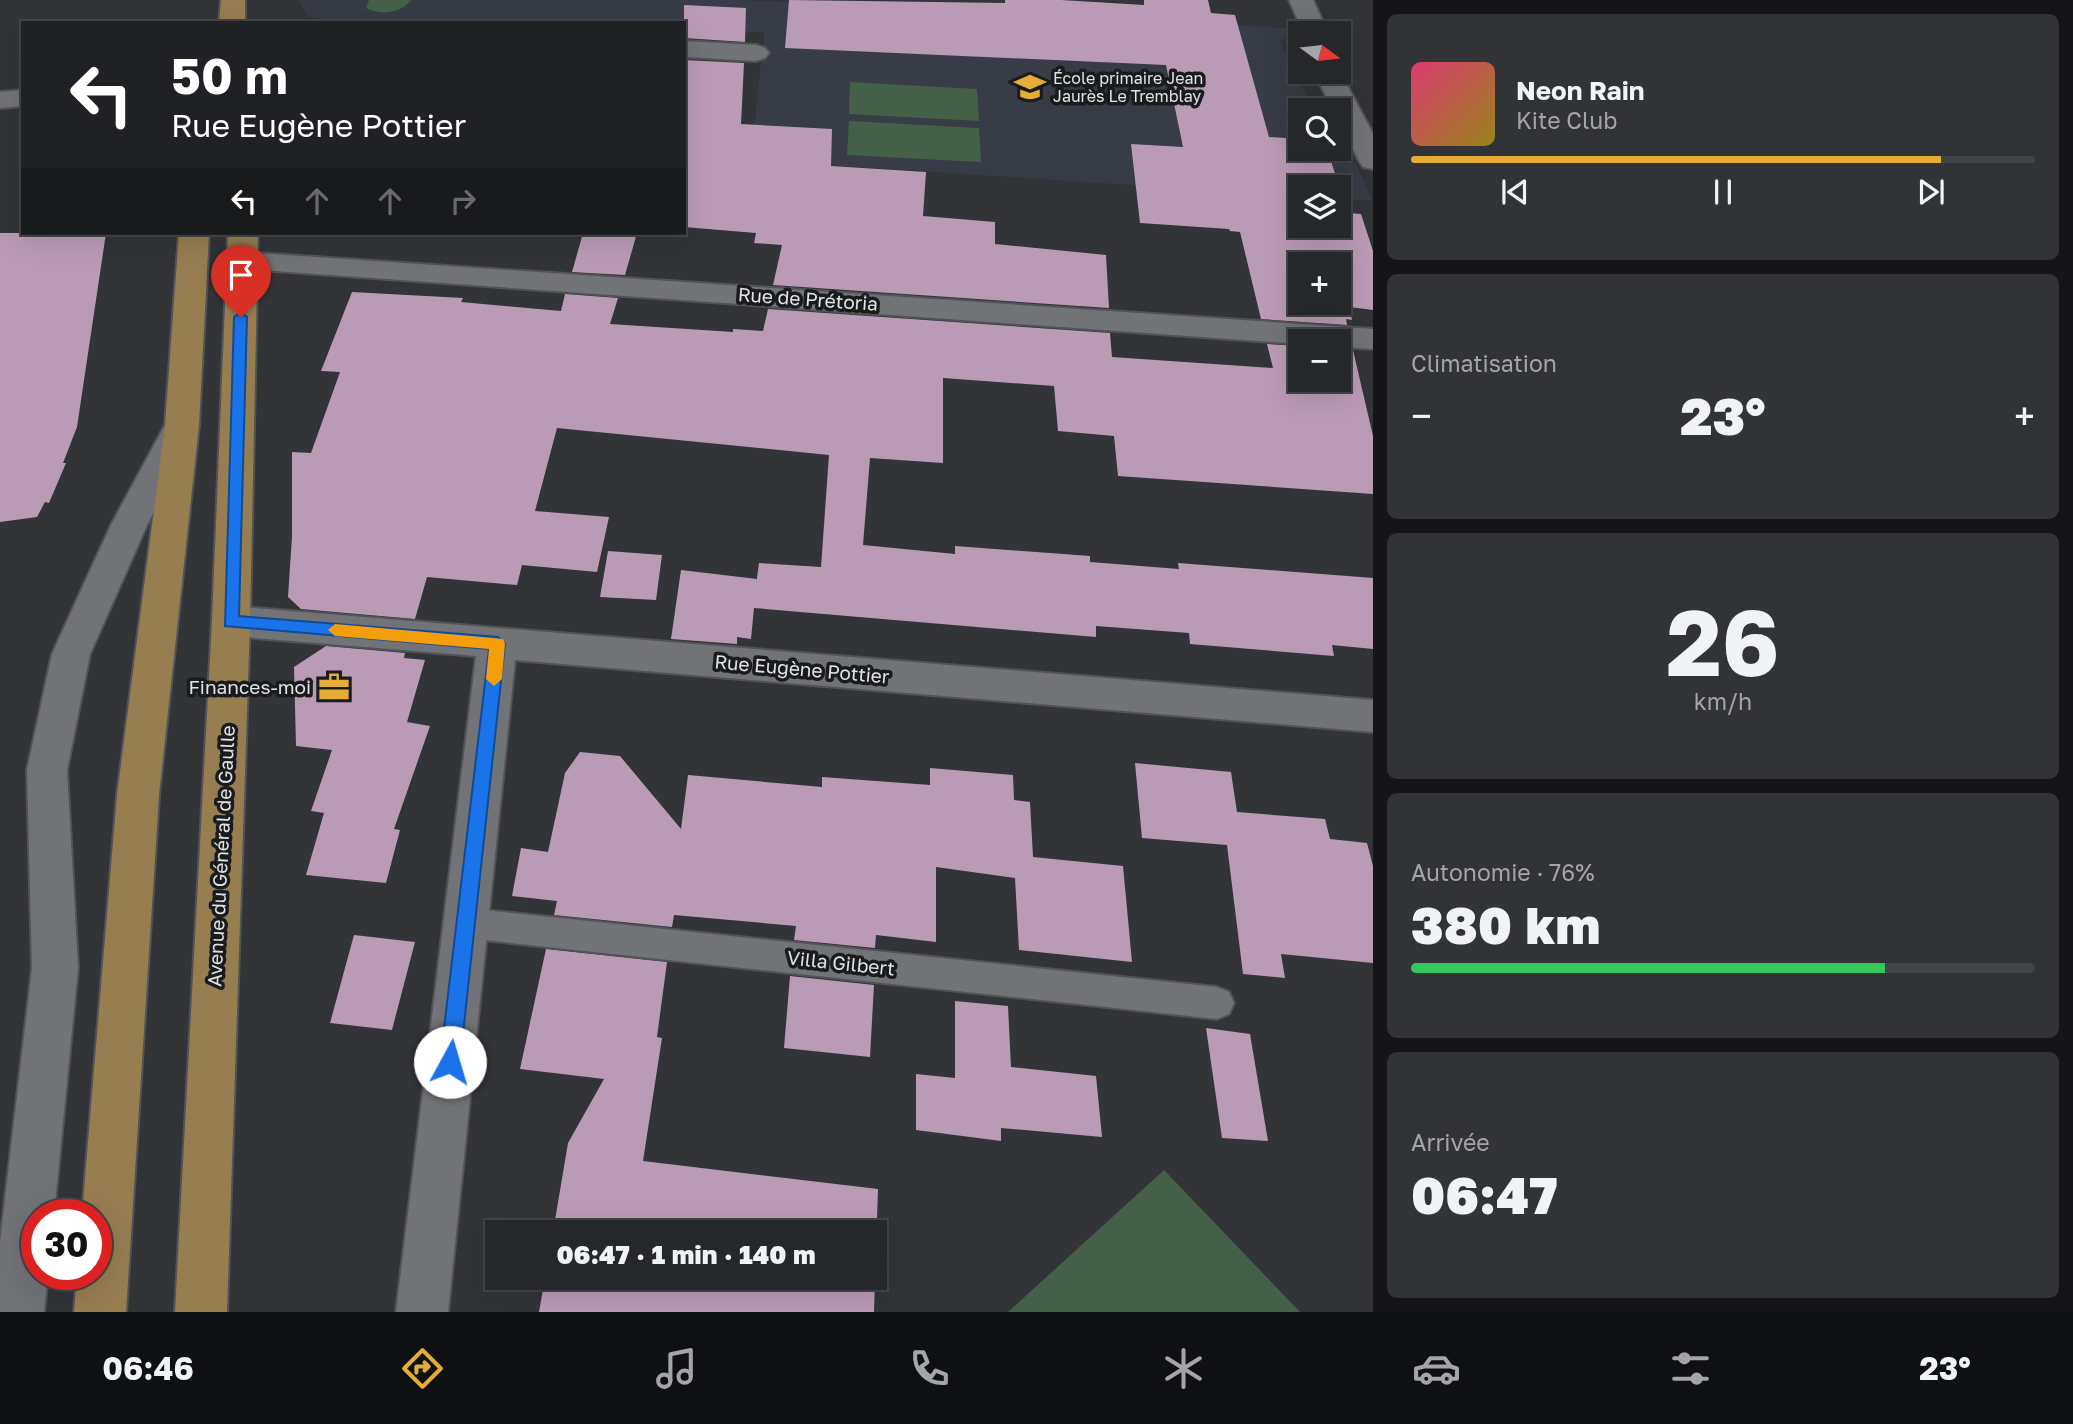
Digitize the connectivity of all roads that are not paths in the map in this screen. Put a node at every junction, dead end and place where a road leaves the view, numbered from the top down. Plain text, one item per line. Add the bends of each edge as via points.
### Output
1 (233, 0) edge
2 (1301, 0) edge
3 (232, 21) edge
4 (1311, 21) edge
5 (686, 49) edge
6 (756, 53) dead end
7 (1333, 84) edge
8 (21, 97) edge
9 (0, 100) edge
10 (1373, 161) edge
11 (194, 235) edge
12 (243, 247) edge
13 (1373, 339) edge
14 (182, 425) junction
15 (231, 621) junction
16 (498, 644) junction
17 (1373, 716) edge
18 (465, 923) junction
19 (1217, 1003) dead end
20 (18, 1312) edge
21 (100, 1312) edge
22 (201, 1312) edge
23 (422, 1312) edge

1 - 3 main road
2 - 4 street
5 - 6 street
7 - 10 street
8 - 9 street
11 - 14 main road
12 - 13 street, Rue de Prétoria
12 - 15 main road, Avenue du Général de Gaulle
14 - 20 street via 129,525 71,654 47,770 55,968
14 - 21 main road via 138,795
15 - 16 street, Rue Eugène Pottier
15 - 22 main road, Avenue du Général de Gaulle
16 - 17 street, Rue Eugène Pottier
16 - 18 street
18 - 19 lane, Villa Gilbert
18 - 23 street

